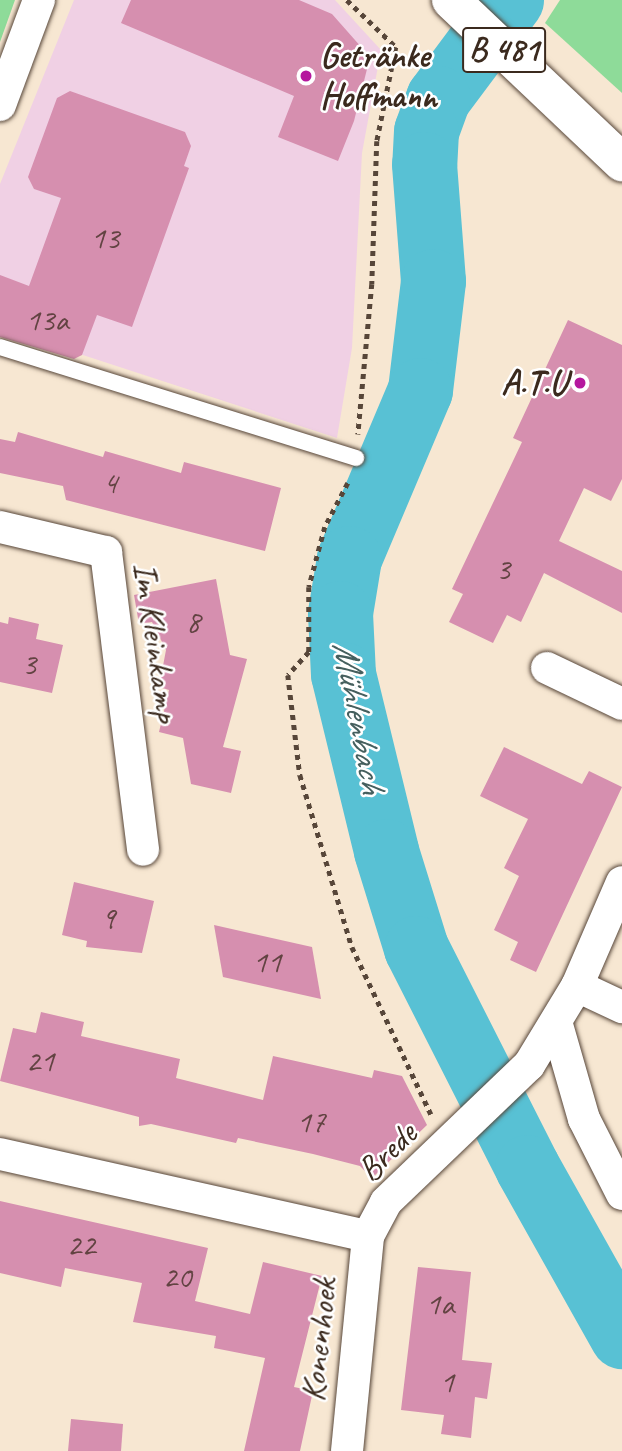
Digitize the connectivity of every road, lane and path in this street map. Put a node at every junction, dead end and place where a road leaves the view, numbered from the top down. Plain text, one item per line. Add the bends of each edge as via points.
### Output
1 (39, 0) edge
2 (347, 0) edge
3 (451, 0) edge
4 (0, 105) edge
5 (622, 162) edge
6 (0, 348) edge
7 (356, 458) junction
8 (0, 527) edge
9 (547, 668) dead end
10 (622, 704) edge
11 (143, 850) dead end
12 (622, 882) edge
13 (577, 986) junction
14 (622, 1007) edge
15 (557, 1025) junction
16 (455, 1139) junction
17 (0, 1154) edge
18 (622, 1194) edge
19 (368, 1236) junction
20 (347, 1451) edge

1 - 4 street
2 - 7 path via 396,47 377,141 372,284
3 - 5 main road, B 481
6 - 7 lane
7 - 16 path via 355,469 325,527 309,587 309,652 288,675 300,775 352,947 394,1043
8 - 11 street, Im Kleinkamp via 106,552
9 - 10 street
12 - 13 street, Brede
13 - 14 street
13 - 15 street, Brede
15 - 16 street, Brede via 529,1065
15 - 18 street via 584,1119
16 - 19 street, Brede via 386,1202
17 - 19 street, Brede
19 - 20 street, Konenhoek

